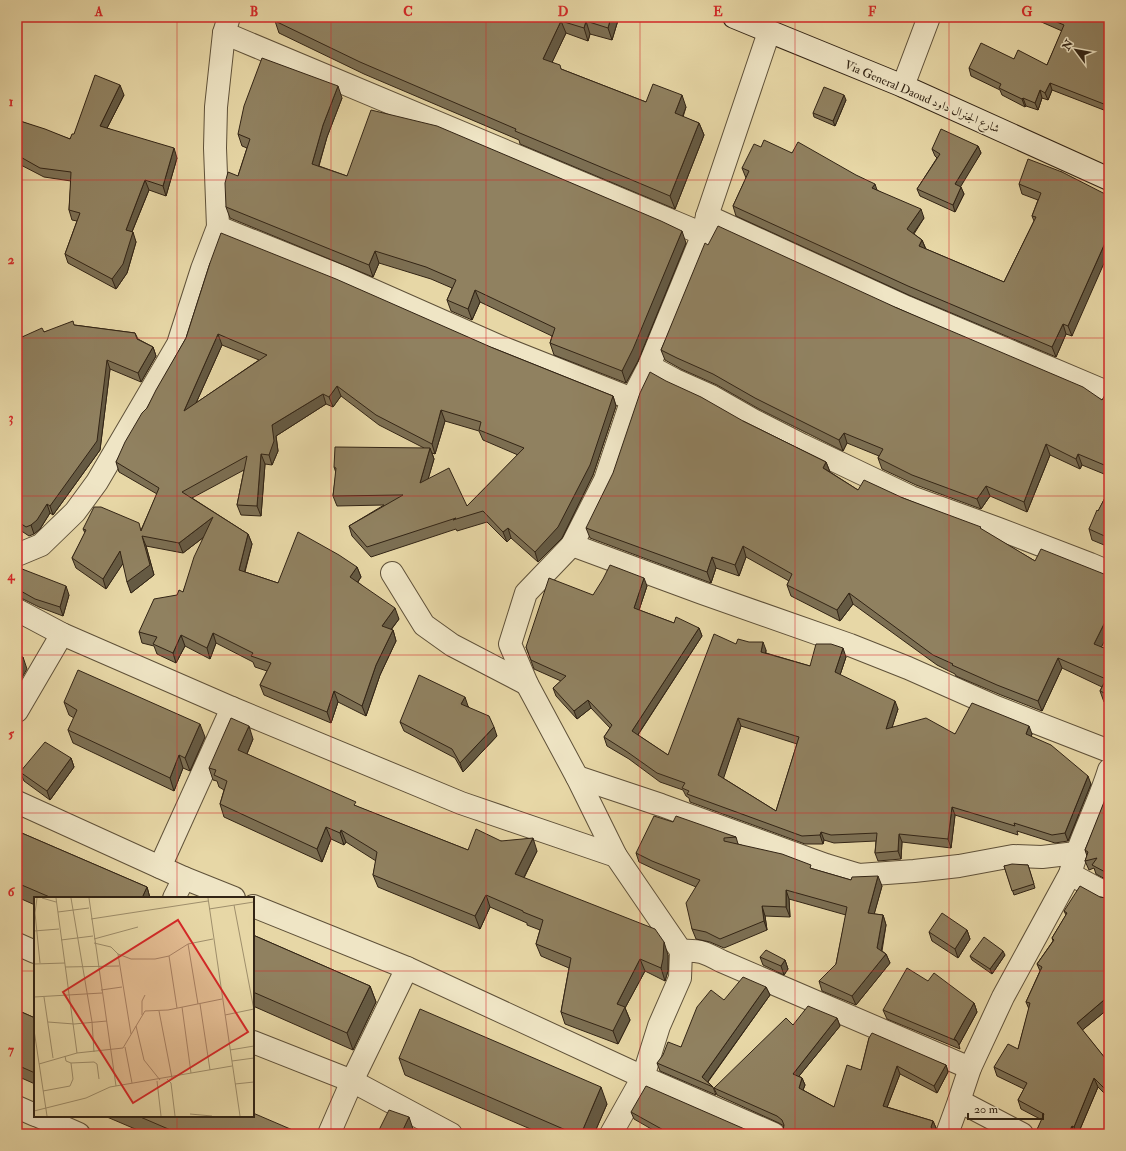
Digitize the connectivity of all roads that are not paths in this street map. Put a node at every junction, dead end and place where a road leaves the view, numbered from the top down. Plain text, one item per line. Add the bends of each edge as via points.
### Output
1 (734, 17) edge
2 (929, 17) edge
3 (226, 25) edge
4 (769, 32) junction
5 (903, 86) junction
6 (1109, 180) edge
7 (704, 225) junction
8 (218, 227) junction
9 (649, 366) junction
10 (1109, 393) edge
11 (632, 399) junction
12 (572, 545) junction
13 (17, 555) edge
14 (1109, 572) edge
15 (392, 573) dead end
16 (17, 610) edge
17 (62, 634) junction
18 (527, 684) junction
19 (232, 708) junction
20 (17, 711) edge
21 (1109, 751) edge
22 (1109, 770) edge
23 (577, 777) junction
24 (1106, 792) edge
25 (17, 802) edge
26 (1076, 853) junction
27 (616, 856) junction
28 (160, 867) junction
29 (1070, 874) junction
30 (184, 878) junction
31 (1109, 895) edge
32 (174, 897) edge
33 (232, 897) edge
34 (254, 906) edge
35 (17, 944) edge
36 (681, 951) junction
37 (34, 952) edge
38 (407, 968) junction
39 (254, 1042) edge
40 (970, 1068) junction
41 (643, 1077) junction
42 (352, 1081) junction
43 (960, 1101) junction
44 (17, 1106) edge
45 (34, 1114) edge
46 (41, 1117) edge
47 (69, 1128) edge
48 (329, 1134) edge
49 (451, 1134) edge
50 (611, 1134) edge
51 (774, 1134) edge
52 (947, 1134) edge
53 (1022, 1134) edge

1 - 4 street, Via General Daoud شارع الجنرال داود
2 - 5 street
3 - 7 street
3 - 8 street via 216,107
4 - 5 street, Via General Daoud شارع الجنرال داود
4 - 7 street
5 - 6 street, Via General Daoud شارع الجنرال داود
7 - 9 street
7 - 10 street
8 - 11 street via 345,278 501,347
8 - 13 street via 178,344 97,482 74,512 41,545
9 - 11 street
9 - 14 street via 802,445 911,497
11 - 12 street via 605,480
12 - 18 street via 526,593 510,644
12 - 21 street via 850,645 996,707
15 - 18 street via 424,625 452,645
16 - 17 street
17 - 19 street
17 - 20 street
18 - 23 street
19 - 27 street via 461,802
19 - 28 street
22 - 24 street
23 - 26 street via 859,875 959,866 1013,856
23 - 27 street
24 - 26 street
25 - 28 street
26 - 29 street
27 - 36 street
28 - 30 street
29 - 31 street
29 - 40 street via 1003,997
30 - 32 street
30 - 33 street
34 - 38 street
35 - 37 street
36 - 40 street via 702,951
36 - 41 street via 680,978 659,1026
38 - 41 street
38 - 42 street
39 - 42 street
40 - 43 street
41 - 50 street
41 - 51 street
42 - 48 street
42 - 49 street
43 - 52 street
43 - 53 street
44 - 45 street
46 - 47 street

